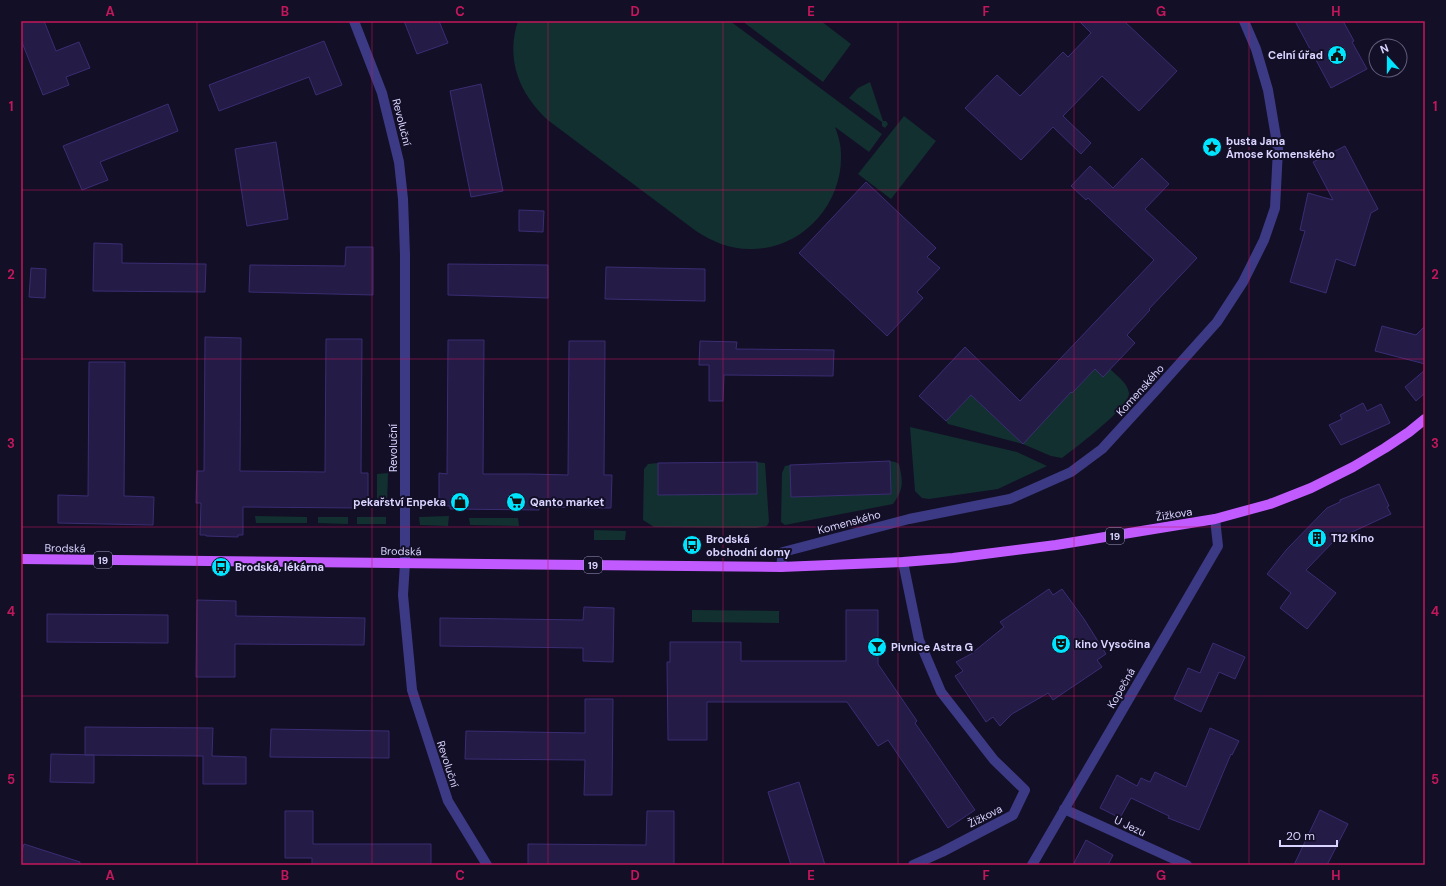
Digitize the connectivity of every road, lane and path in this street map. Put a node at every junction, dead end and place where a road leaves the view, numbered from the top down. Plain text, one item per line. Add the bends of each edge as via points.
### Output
1 (354, 21) edge
2 (1244, 21) edge
3 (1425, 419) edge
4 (1215, 519) junction
5 (21, 559) edge
6 (903, 562) junction
7 (405, 563) junction
8 (781, 567) junction
9 (1064, 809) junction
10 (487, 865) edge
11 (913, 865) edge
12 (1032, 865) edge
13 (1187, 865) edge

1 - 7 street, Revoluční via 382,93 399,162 403,199
2 - 8 street, Komenského via 1256,49 1268,90 1278,149 1275,208 1264,240 1217,322 1102,448 1071,472 1010,499 909,519 783,552
3 - 4 main road, Žižkova / 19 via 1385,448 1311,488 1270,504
4 - 6 main road, Žižkova / 19 via 1056,545
4 - 9 street, Kopečná via 1218,546
5 - 7 main road, Brodská / 19
6 - 8 main road, Žižkova / 19
6 - 11 street, Žižkova via 919,640 941,692 994,760 1025,790 1013,815
7 - 8 main road, Brodská / 19
7 - 10 street, Revoluční via 404,595 412,690 448,801
9 - 12 street, Kopečná
9 - 13 street, U Jezu

